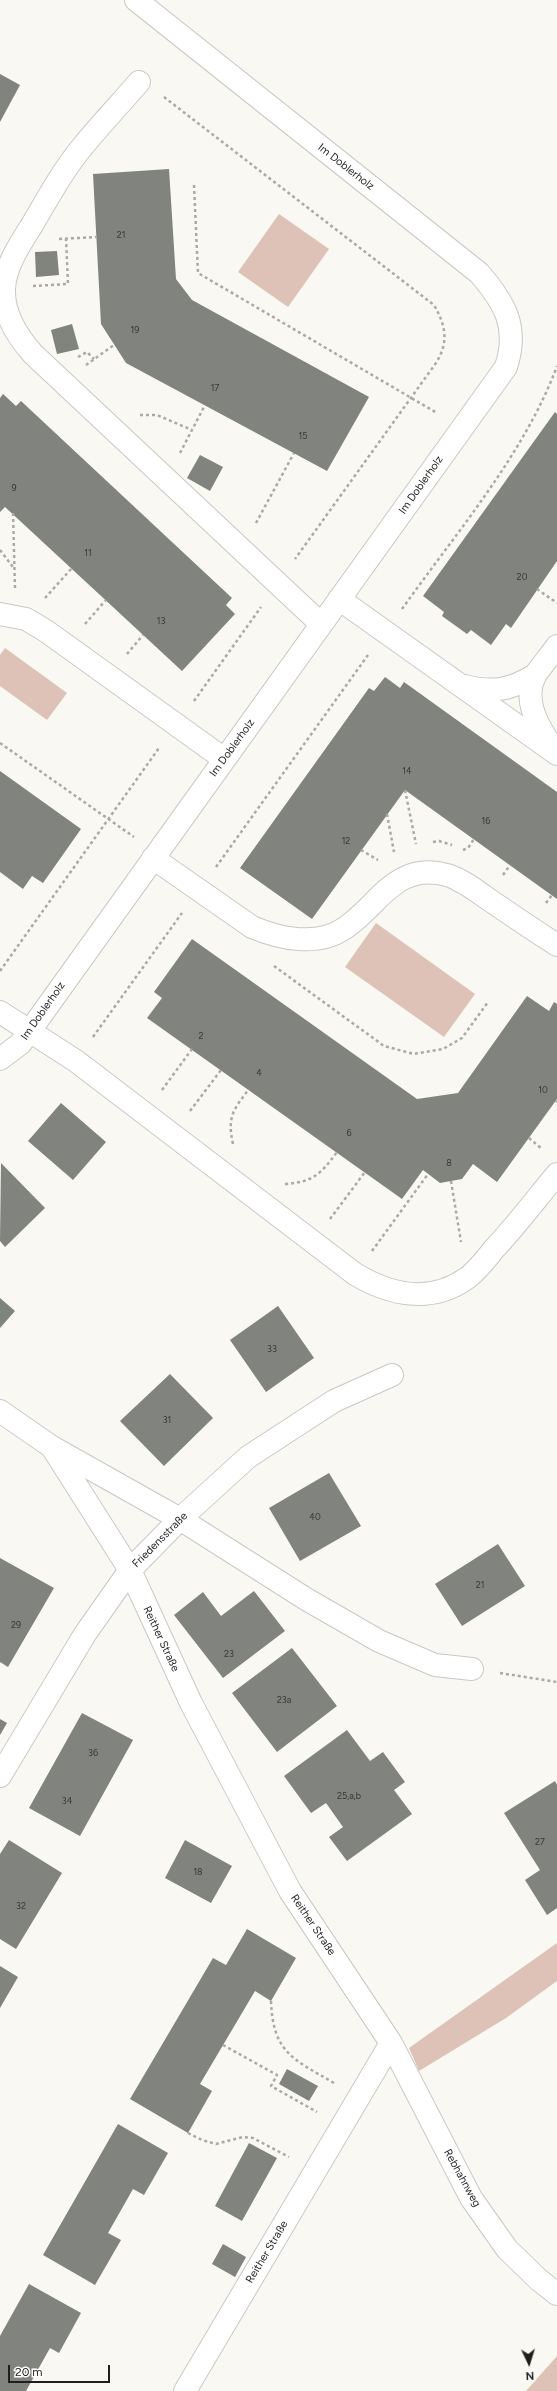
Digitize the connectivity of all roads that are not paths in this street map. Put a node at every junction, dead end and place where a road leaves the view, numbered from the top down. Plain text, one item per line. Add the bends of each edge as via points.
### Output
1 (136, 0) edge
2 (139, 82) road end
3 (339, 599) junction
4 (14, 616) edge
5 (320, 624) junction
6 (557, 646) edge
7 (535, 675) junction
8 (460, 684) junction
9 (557, 754) edge
10 (224, 759) junction
11 (155, 855) junction
12 (557, 945) edge
13 (0, 1012) edge
14 (24, 1038) junction
15 (0, 1060) edge
16 (557, 1174) edge
17 (392, 1375) dead end
18 (0, 1411) edge
19 (52, 1447) junction
20 (180, 1519) junction
21 (130, 1570) junction
22 (472, 1669) road end
23 (0, 1776) edge
24 (391, 2043) junction
25 (557, 2294) edge
26 (185, 2391) edge

1 - 3 street, Im Doblerholz via 479,273 494,290 510,321 511,351 506,367
2 - 5 street via 83,146 62,175 9,266 4,288 5,302 18,337 33,354
3 - 5 street, Im Doblerholz
3 - 8 street
4 - 10 street via 72,649
5 - 10 street, Im Doblerholz
6 - 7 street
7 - 8 street via 503,690 482,690
7 - 9 street via 531,692 532,708 539,728
8 - 9 street
10 - 11 street, Im Doblerholz
11 - 12 street via 199,890 252,927 269,935 289,939 310,939 344,930 383,892 400,881 430,872 448,876 465,884
11 - 14 street, Im Doblerholz
13 - 14 street
14 - 15 street, Im Doblerholz
14 - 16 street via 76,1061 355,1274 386,1290 416,1295 437,1292 468,1278
17 - 20 street, Friedensstraße via 334,1401 248,1457
18 - 19 street, Reither Straße
19 - 20 street, Reither Straße
19 - 21 street, Reither Straße
20 - 21 street, Friedensstraße
20 - 22 street, Reither Straße via 306,1599 379,1641 435,1665
21 - 23 street, Friedensstraße via 85,1634
21 - 24 street, Reither Straße via 191,1703 290,1891
24 - 25 street, Rebhahnweg via 471,2198 507,2249
24 - 26 street, Reither Straße

